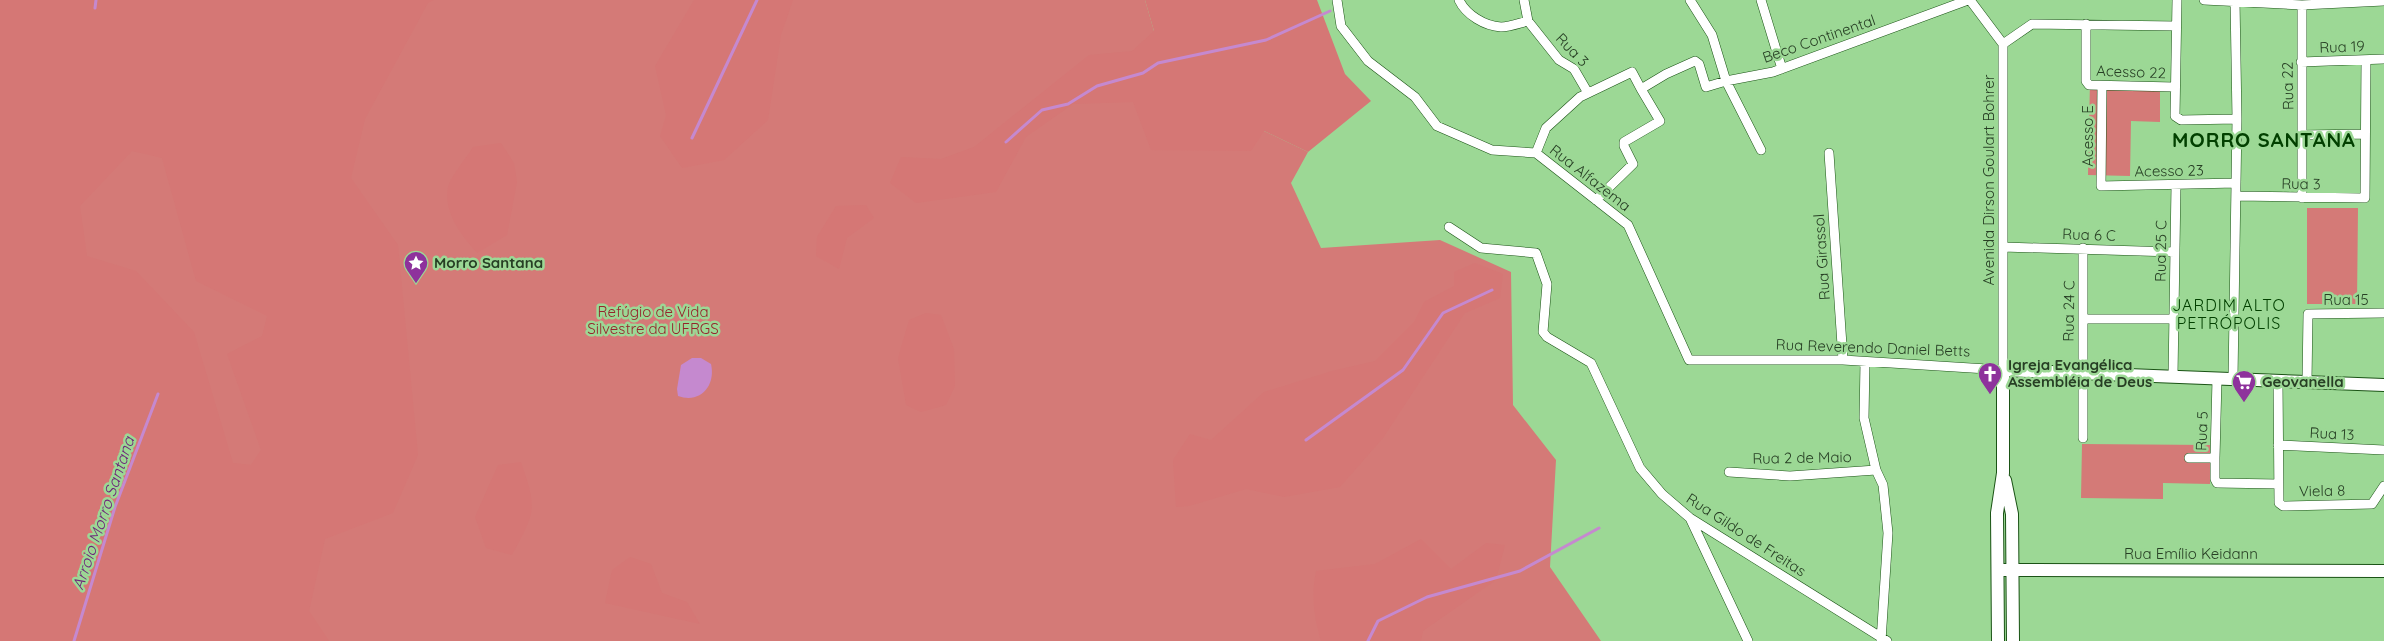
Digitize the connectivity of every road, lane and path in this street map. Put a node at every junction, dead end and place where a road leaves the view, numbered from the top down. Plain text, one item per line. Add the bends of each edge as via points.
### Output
1 (1337, 0) edge
2 (1460, 0) edge
3 (1524, 0) edge
4 (1690, 0) edge
5 (1761, 0) edge
6 (1969, 0) edge
7 (2177, 0) edge
8 (2204, 0) edge
9 (2235, 1) edge
10 (2384, 1) edge
11 (2302, 5) junction
12 (1528, 21) junction
13 (2086, 24) junction
14 (2176, 26) junction
15 (2003, 44) junction
16 (2384, 59) edge
17 (2366, 60) junction
18 (2301, 62) junction
19 (1782, 69) junction
20 (1726, 81) junction
21 (2102, 86) junction
22 (2174, 87) junction
23 (1641, 89) junction
24 (1588, 93) junction
25 (2237, 119) junction
26 (2365, 134) junction
27 (2303, 135) junction
28 (1761, 150) dead end
29 (1536, 153) junction
30 (1829, 153) dead end
31 (2236, 183) junction
32 (2176, 185) junction
33 (2101, 186) joint
34 (2236, 196) junction
35 (2302, 198) junction
36 (1596, 200) junction
37 (1449, 227) dead end
38 (2002, 247) junction
39 (2083, 248) junction
40 (2174, 252) junction
41 (2384, 313) edge
42 (2083, 319) junction
43 (2174, 319) junction
44 (1689, 360) joint
45 (1843, 360) junction
46 (1865, 362) junction
47 (2003, 370) junction
48 (2082, 374) junction
49 (2173, 377) junction
50 (2216, 379) junction
51 (2233, 379) junction
52 (2278, 381) junction
53 (2307, 382) junction
54 (2384, 385) edge
55 (2083, 438) dead end
56 (2278, 445) junction
57 (2384, 450) edge
58 (2189, 458) dead end
59 (2215, 458) junction
60 (1876, 470) junction
61 (1728, 472) dead end
62 (2004, 473) junction
63 (2278, 484) junction
64 (2384, 486) edge
65 (1690, 518) junction
66 (1998, 570) junction
67 (2012, 570) junction
68 (2384, 571) edge
69 (1883, 640) edge
70 (1748, 641) edge
71 (1998, 641) edge
72 (2013, 641) edge

1 - 29 street, Rua Alfazema via 1341,26 1368,61 1415,97 1437,126 1492,150
2 - 12 street via 1469,12 1486,24 1502,27
3 - 12 street, Rua 3
4 - 20 street via 1712,35
5 - 19 street
6 - 15 street
6 - 19 street, Beco Continental
7 - 14 street
8 - 9 street
9 - 11 street
9 - 25 street
10 - 11 street
11 - 18 street, Rua 22
12 - 24 street, Rua 3 via 1559,60 1574,69
13 - 14 street
13 - 15 street via 2032,24
13 - 21 street, Acesso 22 via 2086,81 2089,85
14 - 22 street
15 - 38 street, Avenida Dirson Goulart Bohrer
16 - 17 street, Rua 19
17 - 18 street, Rua 19
17 - 26 street
18 - 27 street, Rua 22
19 - 20 street, Beco Continental
20 - 23 street, Beco Continental via 1706,87 1699,64 1695,61
20 - 28 street
21 - 22 street, Acesso 22
21 - 33 street, Acesso E
22 - 25 street via 2174,114 2177,118
23 - 24 street via 1632,72
23 - 36 street via 1660,121 1624,142 1633,164
24 - 29 street via 1546,128
25 - 31 street
26 - 27 street
26 - 35 street, Rua 3 via 2365,198
27 - 35 street, Rua 22
29 - 36 street, Rua Alfazema
30 - 45 street, Rua Girassol
31 - 32 street, Acesso 23
31 - 34 street
32 - 33 street, Acesso 23
32 - 40 street, Rua 25 C
34 - 35 street, Rua 3
34 - 51 street
36 - 44 street, Rua Alfazema via 1628,225
37 - 65 street, Rua Gildo de Freitas via 1481,248 1536,253 1547,284 1543,332 1546,337 1591,363 1640,468 1662,494
38 - 39 street, Rua 6 C
38 - 47 street, Avenida Dirson Goulart Bohrer
39 - 40 street, Rua 6 C
39 - 42 street, Rua 24 C
40 - 43 street, Rua 25 C
41 - 53 street, Rua 15 via 2308,314
42 - 43 street
42 - 48 street, Rua 24 C
43 - 49 street, Rua 25 C
44 - 45 street, Rua Reverendo Daniel Betts
45 - 46 street, Rua Reverendo Daniel Betts
46 - 47 street, Rua Reverendo Daniel Betts
46 - 60 street via 1864,418
47 - 48 street, Rua Reverendo Daniel Betts
47 - 62 street
48 - 49 street, Rua Reverendo Daniel Betts
48 - 55 street, Rua 24 C
49 - 50 street, Rua Reverendo Daniel Betts
50 - 51 street, Rua Reverendo Daniel Betts
50 - 59 street, Rua 5
51 - 52 street, Rua Reverendo Daniel Betts
52 - 53 street, Rua Reverendo Daniel Betts
52 - 56 street, Viela 8
53 - 54 street, Rua Reverendo Daniel Betts
56 - 57 street, Rua 13
56 - 63 street, Viela 8
58 - 59 street, Rua 5
59 - 63 street via 2217,483
60 - 61 street, Rua 2 de Maio via 1790,476
60 - 69 street via 1883,485 1888,533
62 - 66 street via 1997,513
62 - 67 street via 2012,514
63 - 64 street, Viela 8 via 2278,501 2283,506 2372,504
65 - 69 street, Rua Gildo de Freitas
65 - 70 street
66 - 67 street, Rua Emílio Keidann
66 - 71 street
67 - 68 street, Rua Emílio Keidann
67 - 72 street

